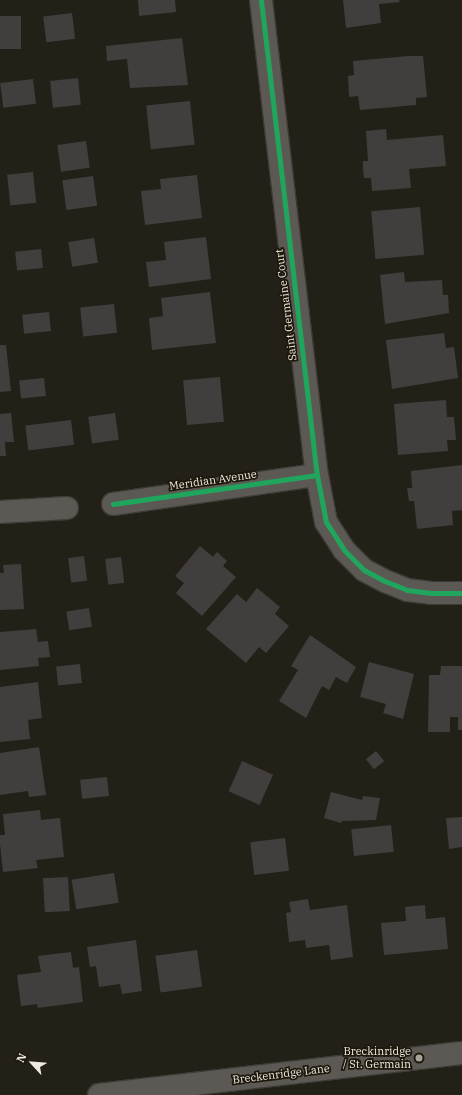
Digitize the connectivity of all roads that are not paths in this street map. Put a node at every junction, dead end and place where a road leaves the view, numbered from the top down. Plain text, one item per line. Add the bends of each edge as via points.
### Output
1 (261, 0) edge
2 (317, 476) junction
3 (113, 504) dead end
4 (67, 508) dead end
5 (0, 512) edge
6 (462, 593) edge
7 (462, 1053) edge
8 (99, 1095) edge

1 - 2 street, Saint Germaine Court
2 - 3 street, Meridian Avenue
2 - 6 street, Saint Germaine Court via 326,522 332,535 364,570 407,590 431,594
4 - 5 street
7 - 8 street, Breckenridge Lane

